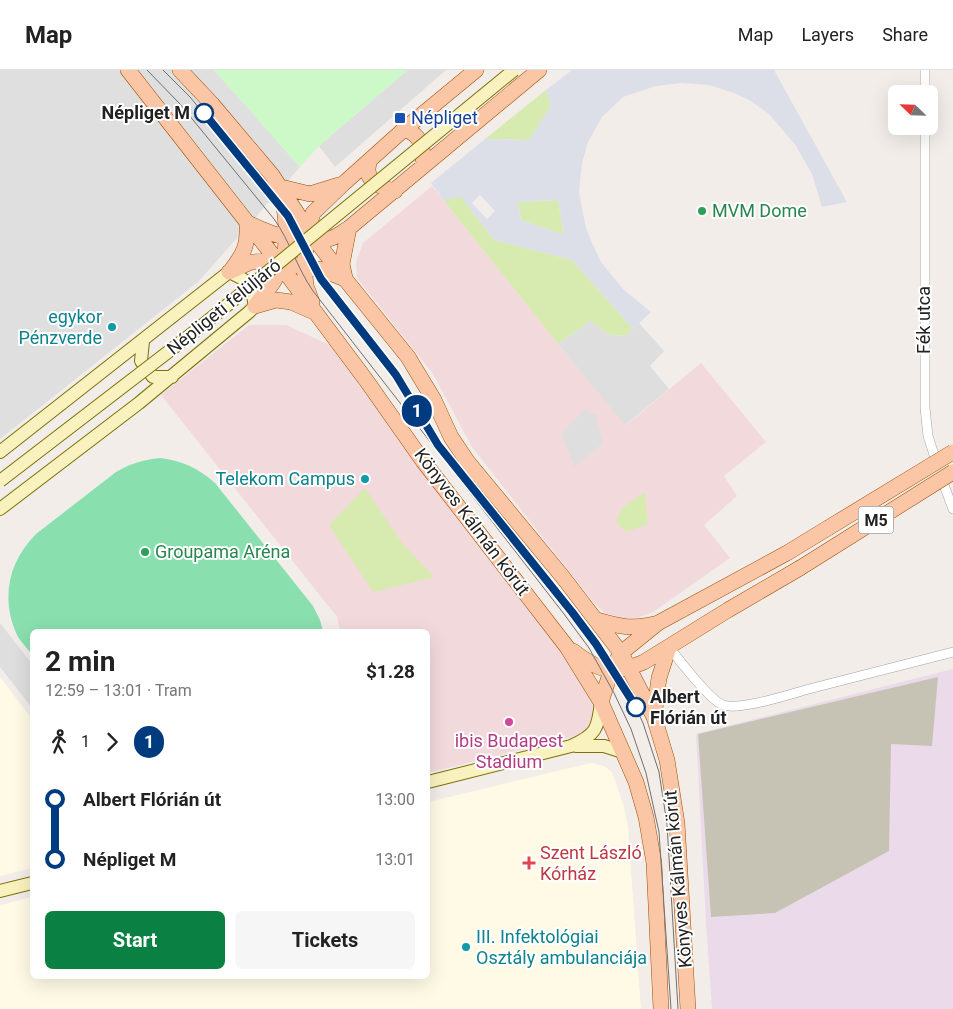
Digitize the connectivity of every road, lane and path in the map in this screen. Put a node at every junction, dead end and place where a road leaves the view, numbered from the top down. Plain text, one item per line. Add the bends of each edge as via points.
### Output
1 (128, 70) edge
2 (180, 70) edge
3 (476, 70) edge
4 (514, 70) edge
5 (539, 70) edge
6 (925, 70) edge
7 (925, 85) edge
8 (401, 132) junction
9 (925, 135) edge
10 (370, 160) junction
11 (423, 165) junction
12 (342, 184) junction
13 (281, 187) junction
14 (395, 191) junction
15 (247, 222) junction
16 (349, 228) junction
17 (286, 237) junction
18 (310, 237) junction
19 (280, 264) junction
20 (304, 266) junction
21 (229, 272) junction
22 (345, 279) junction
23 (255, 306) junction
24 (316, 313) junction
25 (143, 341) junction
26 (172, 377) junction
27 (0, 452) edge
28 (953, 452) edge
29 (953, 472) edge
30 (0, 481) edge
31 (0, 509) edge
32 (953, 509) edge
33 (597, 620) junction
34 (658, 623) junction
35 (567, 647) junction
36 (669, 647) junction
37 (953, 652) edge
38 (621, 653) junction
39 (630, 668) junction
40 (611, 670) junction
41 (601, 702) junction
42 (654, 717) junction
43 (571, 746) junction
44 (623, 752) junction
45 (430, 781) edge
46 (30, 884) edge
47 (0, 892) edge
48 (661, 1009) edge
49 (688, 1009) edge

1 - 15 main road, Könyves Kálmán körút
2 - 13 main road, Könyves Kálmán körút
3 - 8 main road
4 - 30 main road, Népligeti felüljáró, bridge via 198,329
5 - 11 main road
6 - 7 street
8 - 10 main road
8 - 11 main road via 415,133 420,140
9 - 32 street, Fék utca via 924,408 928,436
10 - 12 main road
10 - 14 main road via 367,168 376,185
11 - 14 main road
12 - 13 main road via 310,194
12 - 18 main road via 313,213
13 - 17 main road
13 - 18 main road, Könyves Kálmán körút
14 - 16 main road
15 - 17 main road via 268,233
15 - 19 main road, Könyves Kálmán körút
15 - 21 main road via 248,241 242,256
16 - 18 main road via 332,238
16 - 22 main road via 342,264
17 - 18 main road
17 - 19 main road
18 - 20 main road
18 - 22 main road, Könyves Kálmán körút
19 - 20 main road
19 - 21 main road via 251,262
19 - 23 main road via 274,280
19 - 24 main road, Könyves Kálmán körút
20 - 22 main road
20 - 24 main road via 306,286
21 - 23 main road via 244,279 252,291
21 - 25 main road
22 - 33 main road, Könyves Kálmán körút via 408,357 467,461
23 - 24 main road via 276,300 291,302
23 - 26 main road
24 - 35 main road, Könyves Kálmán körút via 424,461
25 - 26 main road via 141,360 153,377
25 - 27 main road
26 - 31 main road
28 - 34 main road, M5, bridge via 787,553
29 - 36 main road, M5, bridge
33 - 34 main road, M5 via 636,628
33 - 38 main road, Könyves Kálmán körút
34 - 38 main road
35 - 40 main road, M5 via 599,668
35 - 41 main road, Könyves Kálmán körút
36 - 37 street via 717,701 730,706
36 - 39 main road, M5
36 - 42 main road via 659,678
38 - 39 main road, Könyves Kálmán körút
38 - 40 main road
39 - 40 main road, M5
39 - 42 main road, Könyves Kálmán körút
40 - 41 main road
41 - 43 main road via 596,727 588,738
41 - 44 main road, Könyves Kálmán körút
42 - 49 main road, Könyves Kálmán körút via 667,760 677,823
43 - 44 main road via 604,746
43 - 45 main road
44 - 48 main road, Könyves Kálmán körút via 646,817 654,863
46 - 47 main road

